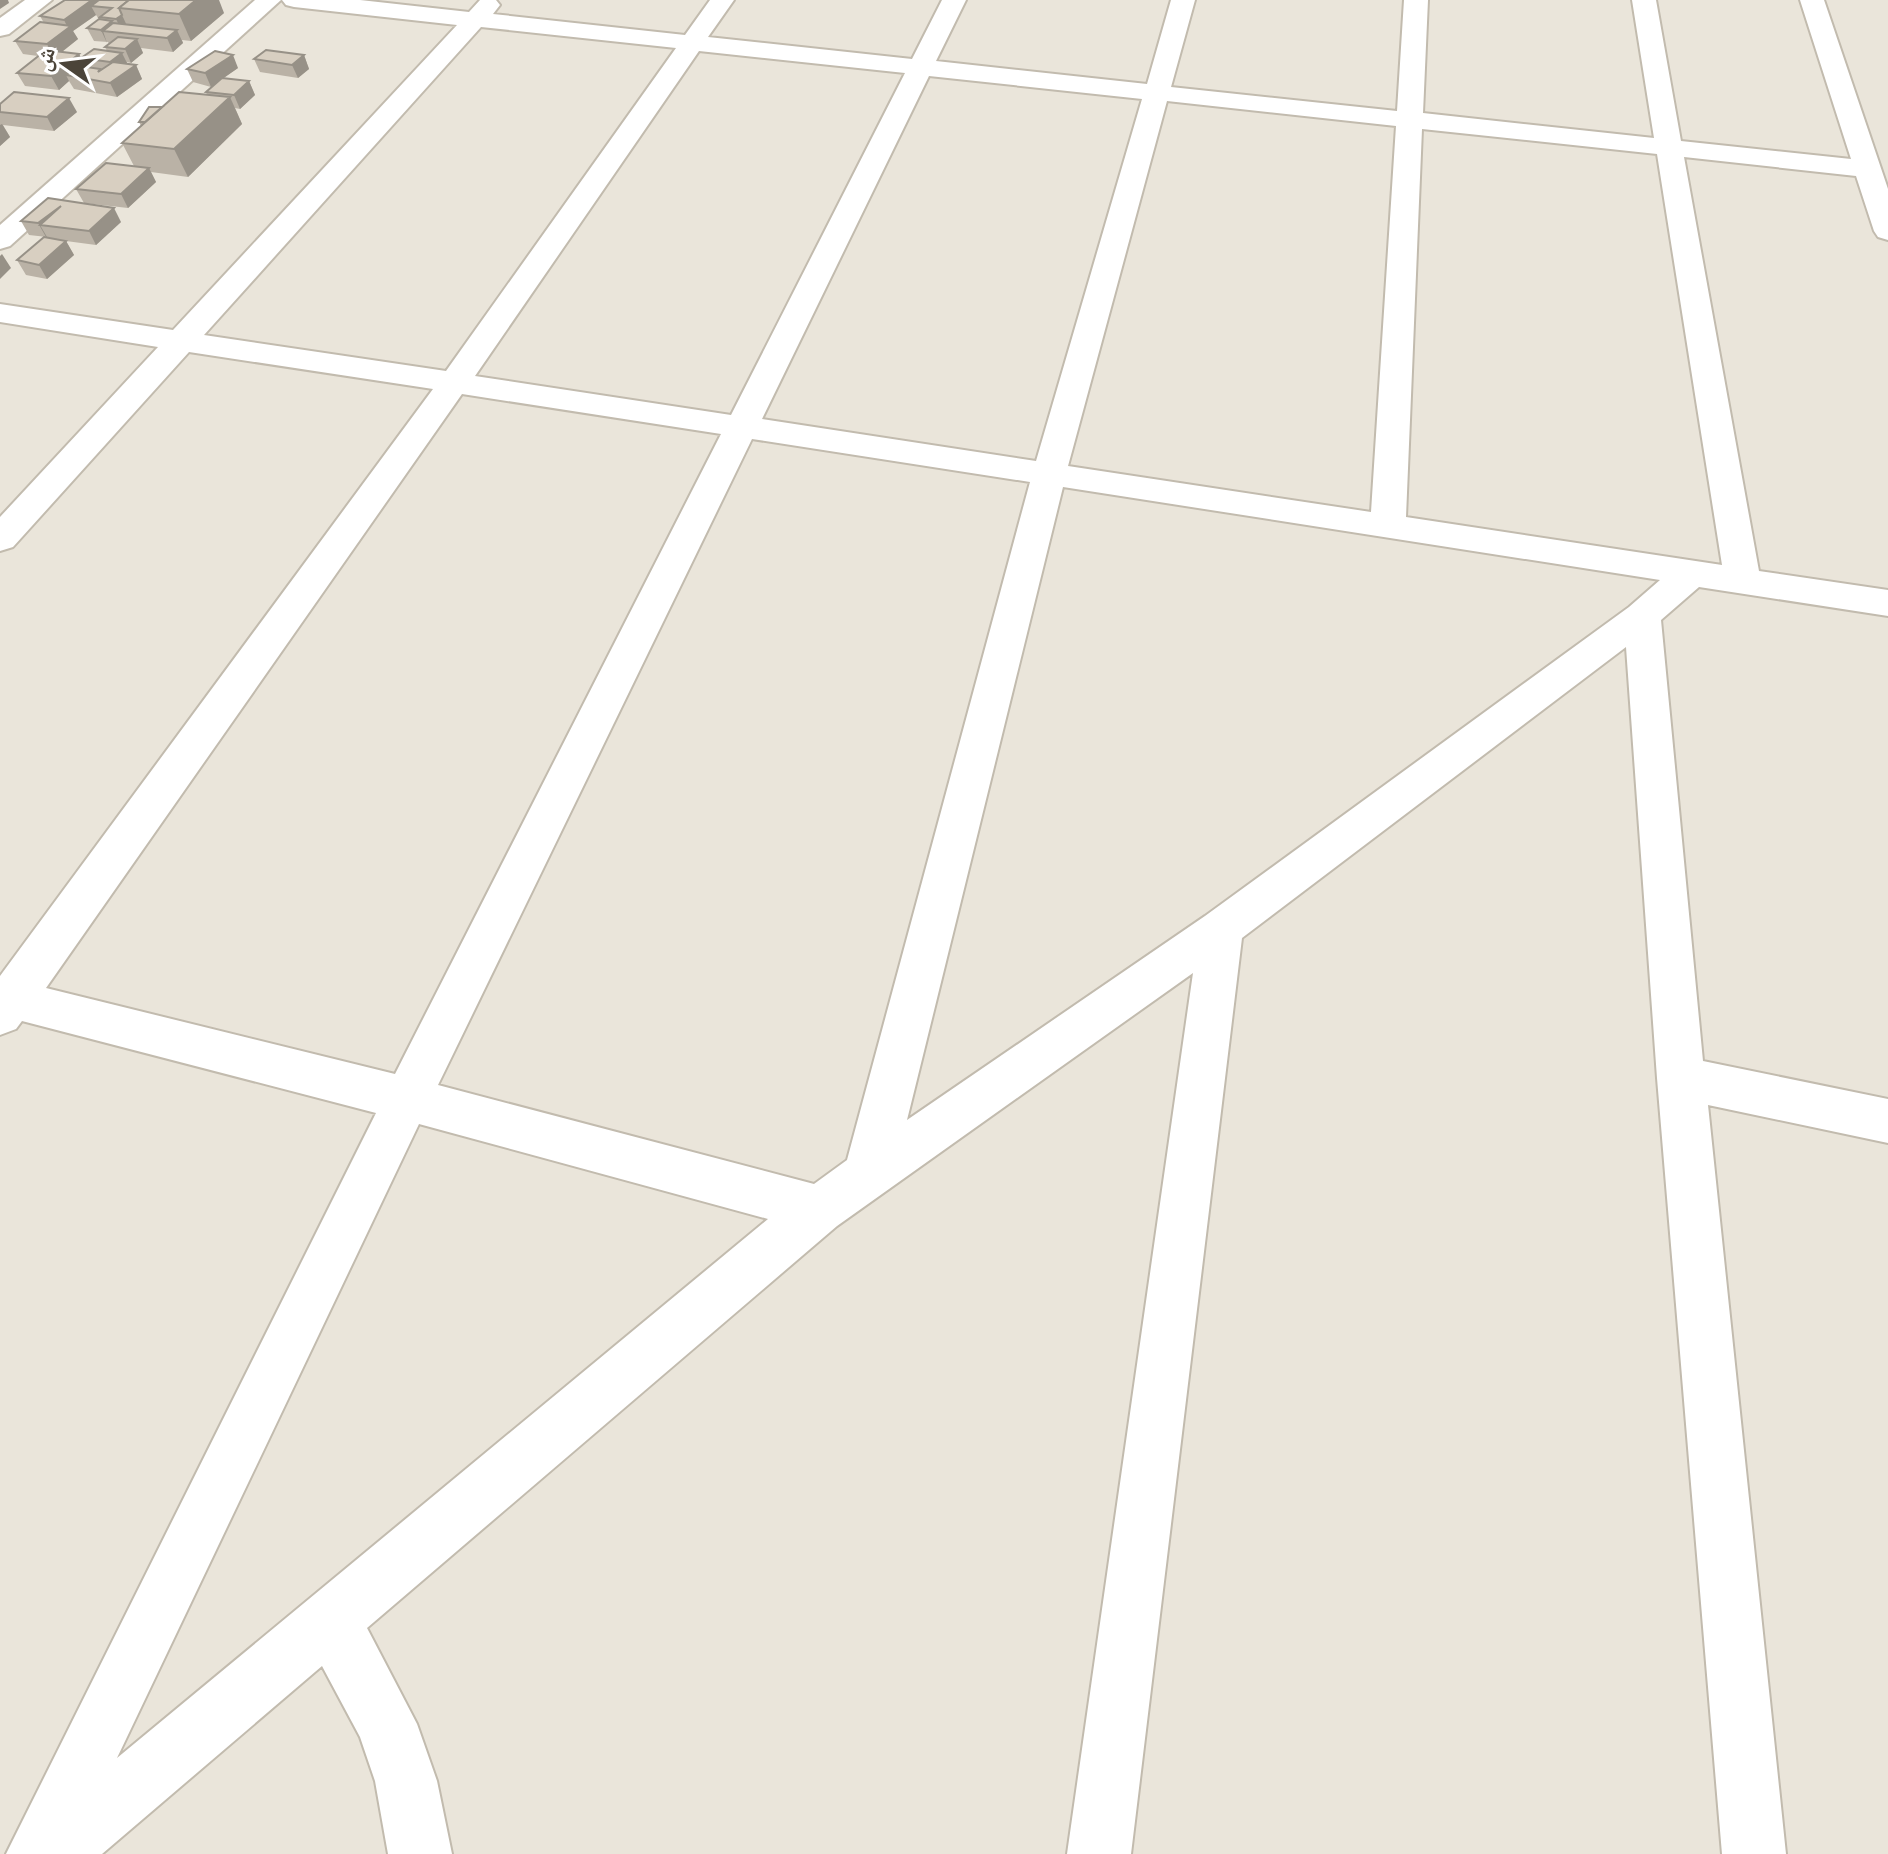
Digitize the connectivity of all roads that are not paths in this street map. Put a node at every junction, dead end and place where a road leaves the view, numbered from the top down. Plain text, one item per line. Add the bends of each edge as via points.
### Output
1 (40, 0) edge
2 (269, 0) edge
3 (294, 0) edge
4 (722, 0) edge
5 (954, 0) edge
6 (1183, 0) edge
7 (1416, 0) edge
8 (1644, 0) edge
9 (1812, 0) edge
10 (484, 10) edge
11 (0, 29) edge
12 (691, 43) junction
13 (921, 68) junction
14 (1157, 93) junction
15 (1411, 120) junction
16 (1669, 148) junction
17 (1868, 169) junction
18 (1888, 231) edge
19 (0, 240) edge
20 (0, 313) edge
21 (183, 342) junction
22 (454, 383) junction
23 (743, 427) junction
24 (1049, 474) junction
25 (1388, 527) junction
26 (0, 539) edge
27 (1691, 574) junction
28 (1743, 580) junction
29 (1888, 603) edge
30 (1642, 616) junction
31 (1221, 929) junction
32 (4, 1003) edge
33 (1681, 1078) junction
34 (407, 1099) junction
35 (1888, 1121) edge
36 (868, 1176) junction
37 (819, 1209) junction
38 (330, 1620) junction
39 (38, 1854) edge
40 (52, 1854) edge
41 (420, 1854) edge
42 (1099, 1854) edge
43 (1754, 1854) edge

1 - 11 street
2 - 19 street
3 - 10 street
4 - 12 street
5 - 13 street
6 - 14 street
7 - 15 street
8 - 16 street
9 - 17 street via 1862,114
10 - 12 street
10 - 21 street
12 - 13 street
12 - 22 street
13 - 14 street
13 - 23 street
14 - 15 street
14 - 24 street
15 - 16 street
15 - 25 street
16 - 17 street
16 - 28 street
17 - 18 street
20 - 21 street
21 - 22 street
21 - 26 street
22 - 23 street
22 - 32 street
23 - 24 street
23 - 34 street
24 - 25 street
24 - 36 street
25 - 27 street
27 - 28 street
27 - 30 street
28 - 29 street
30 - 31 street
30 - 33 street
31 - 36 street
31 - 42 street
32 - 34 street
33 - 35 street
33 - 43 street
34 - 37 street
34 - 39 street
36 - 37 street
37 - 38 street
38 - 40 street
38 - 41 street via 386,1724 406,1781

